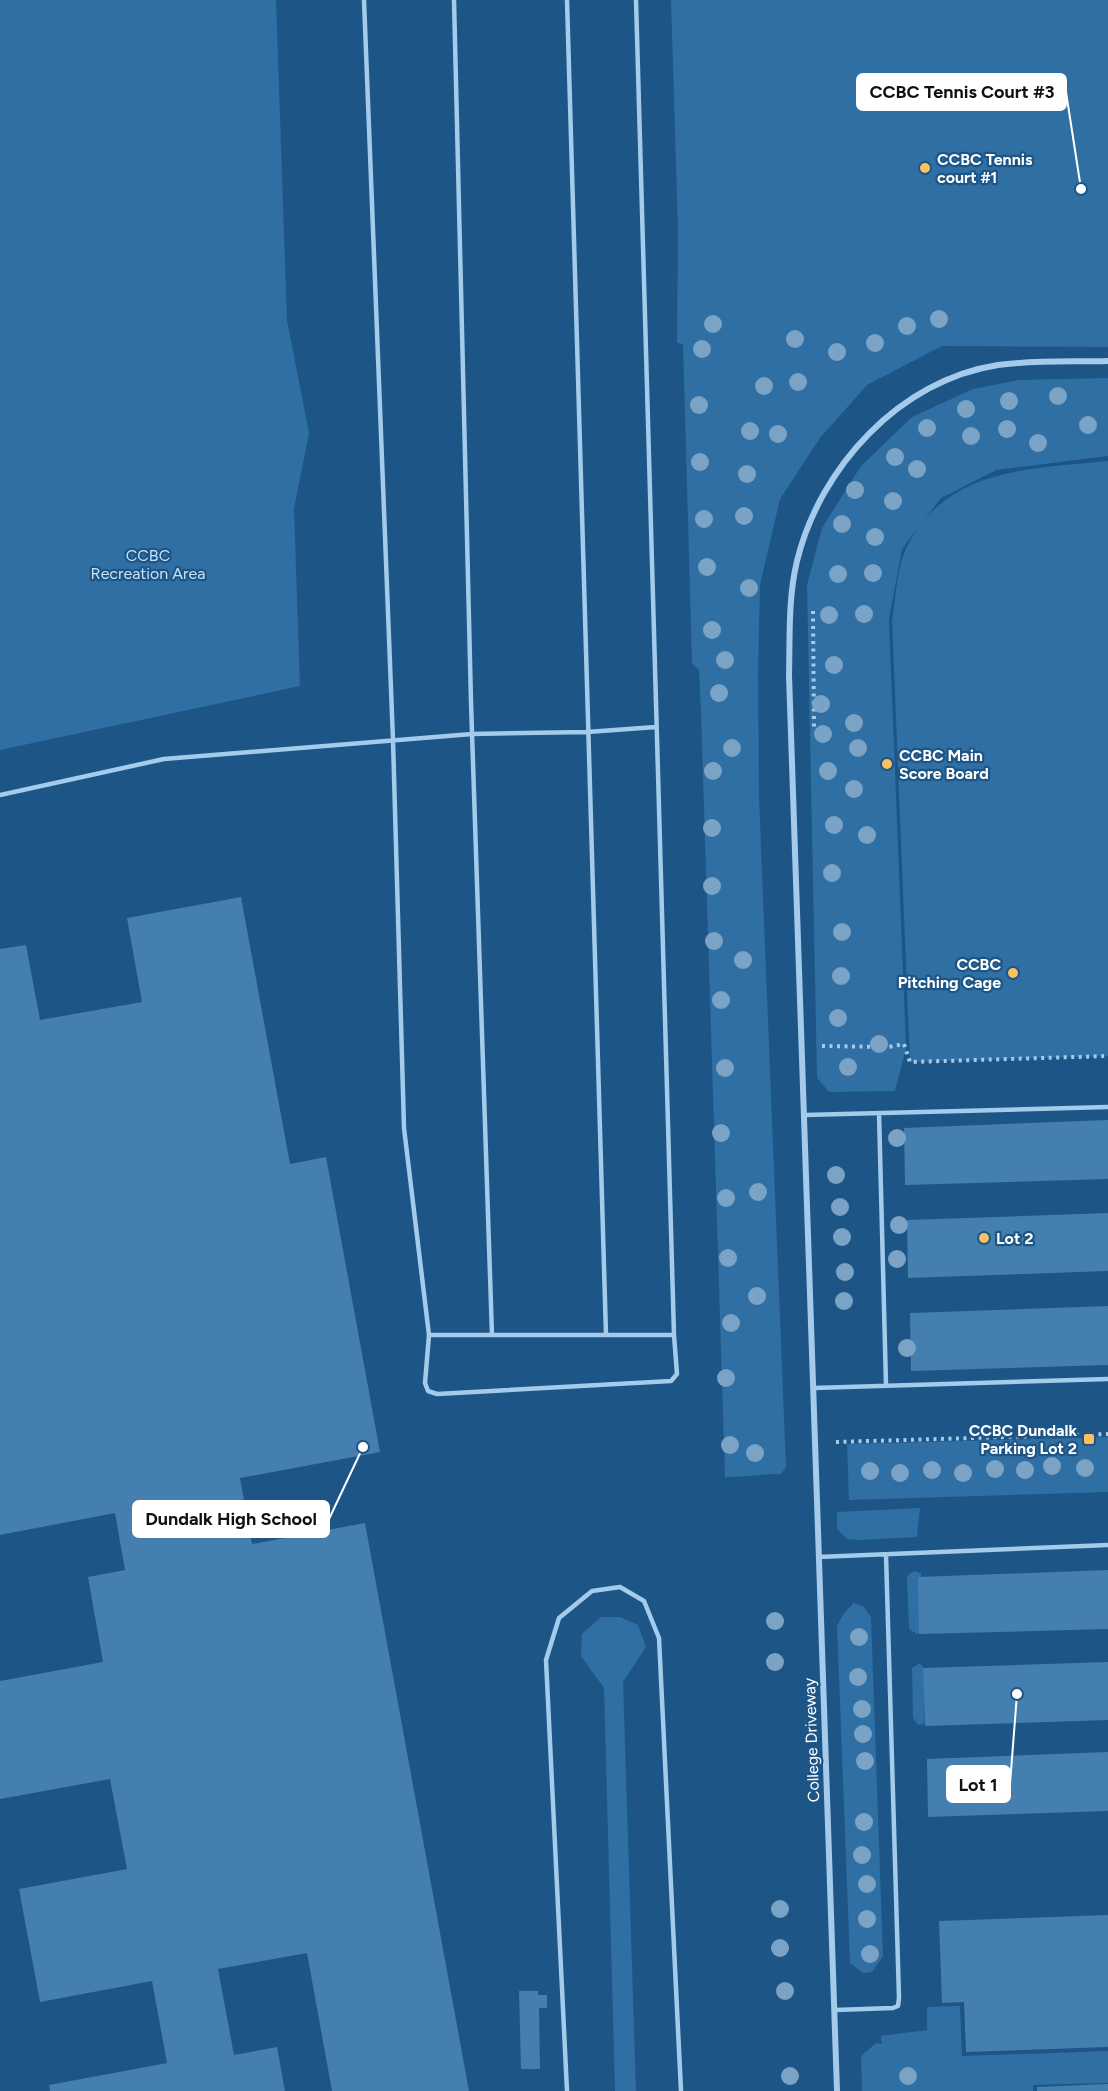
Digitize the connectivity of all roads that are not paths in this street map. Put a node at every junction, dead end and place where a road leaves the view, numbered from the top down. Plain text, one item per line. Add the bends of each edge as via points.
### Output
1 (364, 0) edge
2 (454, 0) edge
3 (567, 0) edge
4 (636, 0) edge
5 (1108, 361) edge
6 (656, 726) junction
7 (587, 732) junction
8 (472, 734) junction
9 (393, 740) junction
10 (0, 795) edge
11 (1108, 1107) edge
12 (879, 1113) junction
13 (805, 1115) junction
14 (429, 1335) junction
15 (492, 1335) junction
16 (606, 1335) junction
17 (674, 1335) junction
18 (1108, 1379) edge
19 (886, 1385) junction
20 (814, 1388) junction
21 (1108, 1545) edge
22 (886, 1555) junction
23 (818, 1557) junction
24 (835, 2010) junction
25 (567, 2091) edge
26 (681, 2091) edge
27 (837, 2091) edge

1 - 9 lane
2 - 8 lane
3 - 7 lane
4 - 6 lane
5 - 13 street, College Driveway via 998,365 953,378 914,398 884,420 851,453 828,484 810,521 797,562 790,629
6 - 7 lane
6 - 17 lane
7 - 8 lane
7 - 16 lane
8 - 9 lane
8 - 15 lane
9 - 10 lane via 164,759
9 - 14 lane via 404,1128
11 - 12 lane
12 - 13 lane
12 - 19 lane
13 - 20 street, College Driveway
14 - 15 lane
14 - 17 lane via 425,1383 428,1391 437,1395 671,1382 677,1374
15 - 16 lane
16 - 17 lane
18 - 19 lane
19 - 20 lane
20 - 23 street, College Driveway
21 - 22 lane
22 - 23 lane
22 - 24 lane via 900,1998 893,2008
23 - 24 street, College Driveway
24 - 27 street, College Driveway
25 - 26 lane via 546,1660 559,1618 592,1591 620,1587 644,1601 659,1638

